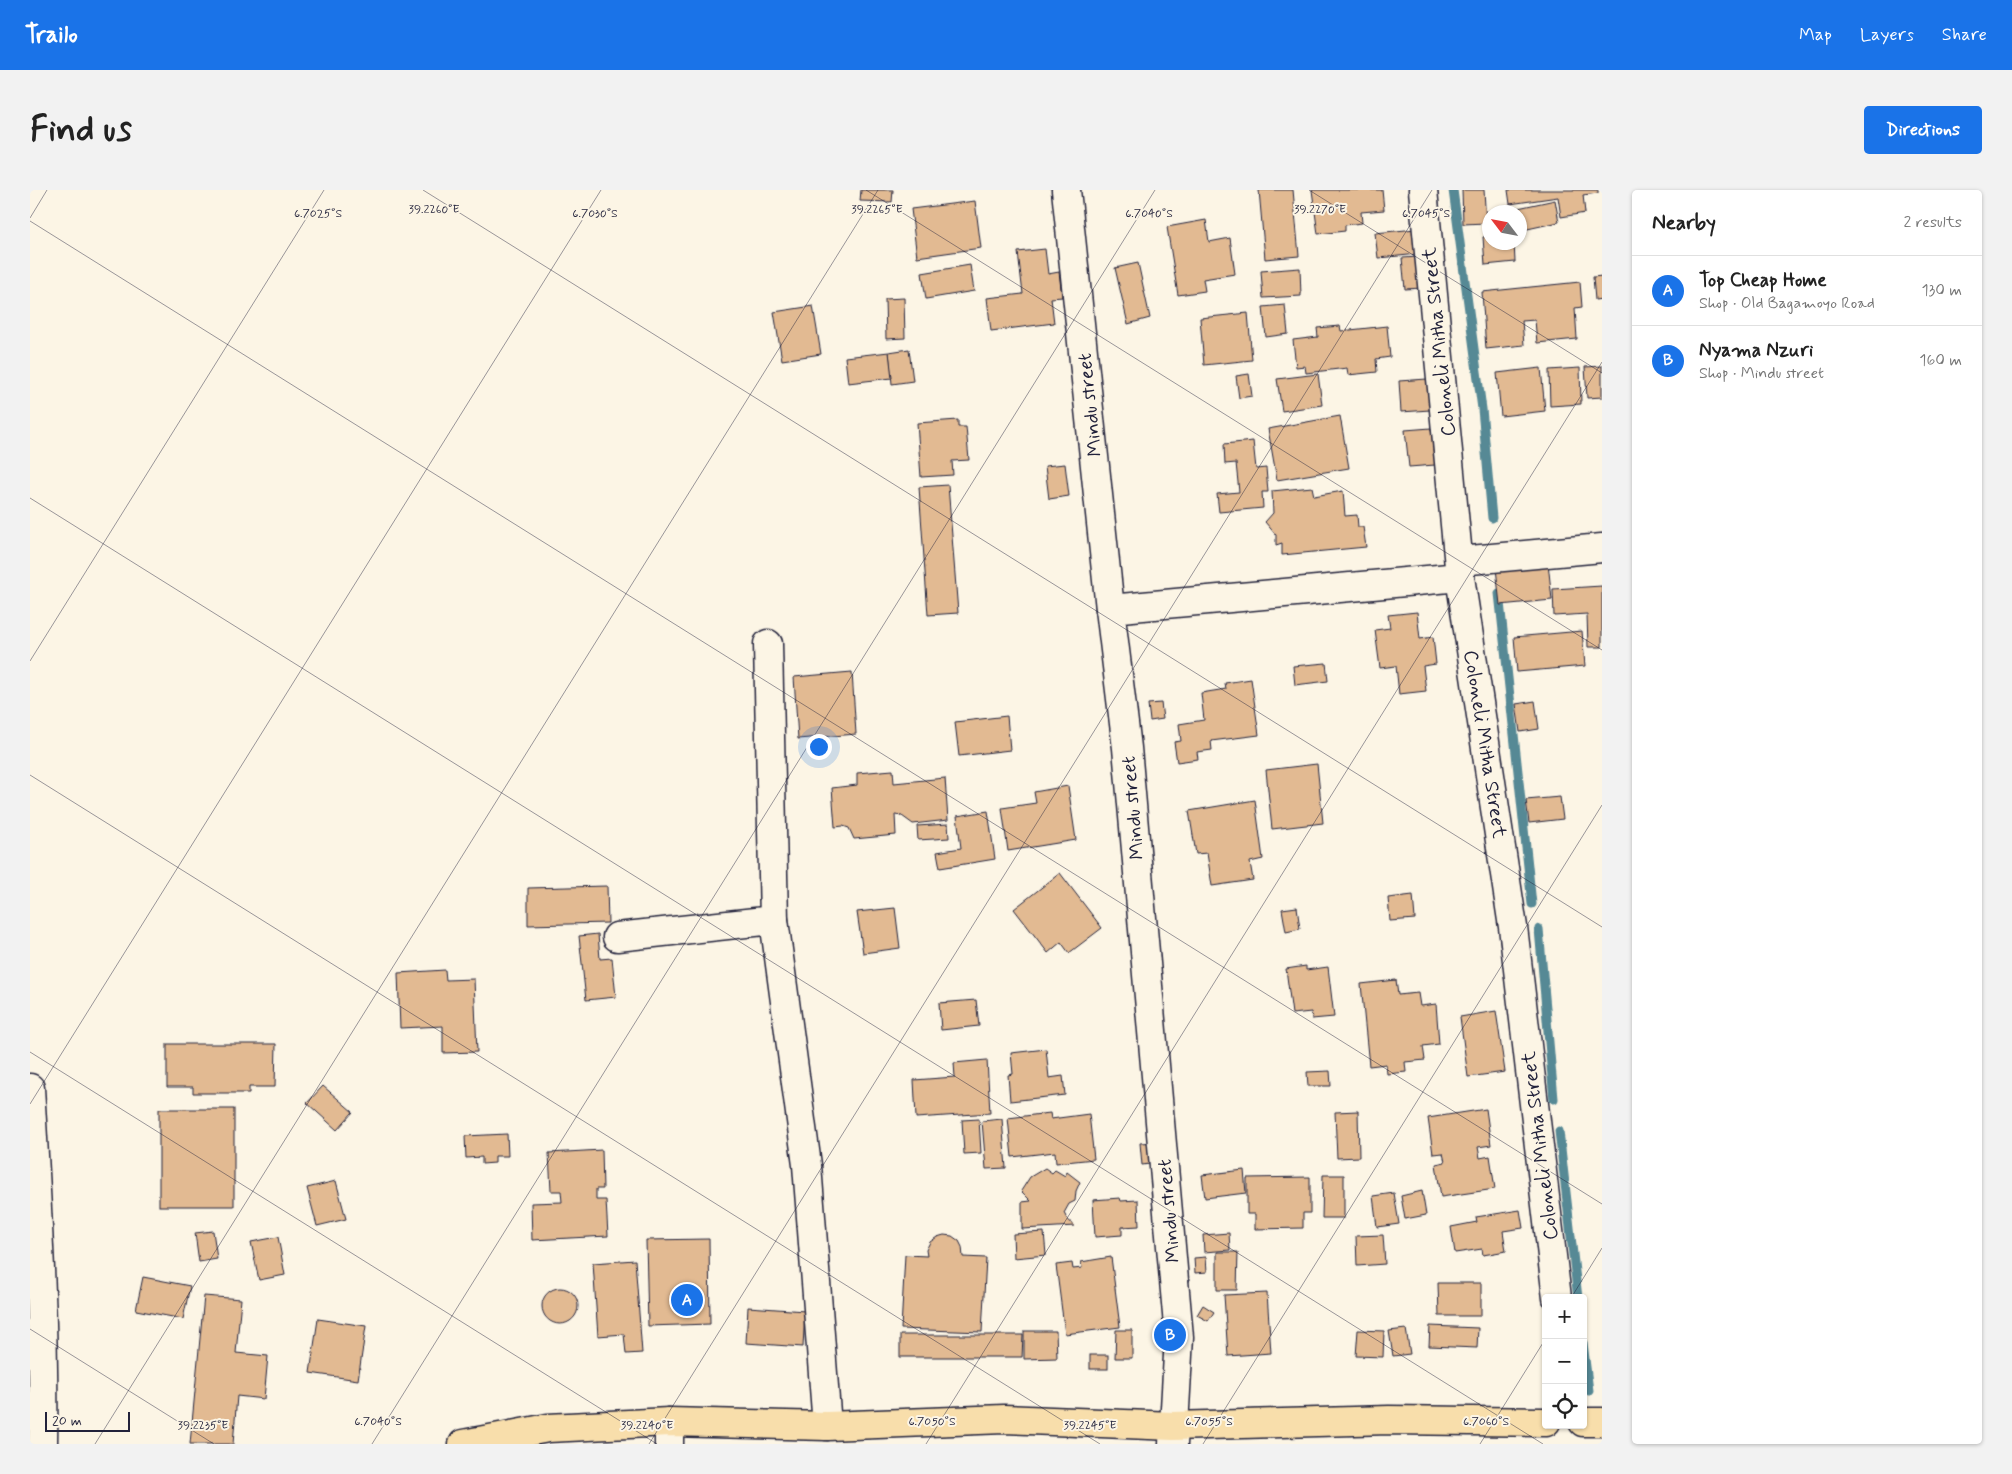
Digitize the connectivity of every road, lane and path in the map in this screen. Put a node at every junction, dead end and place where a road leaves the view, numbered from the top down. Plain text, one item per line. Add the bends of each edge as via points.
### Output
1 (1066, 190) edge
2 (1423, 190) edge
3 (1602, 548) edge
4 (1460, 569) junction
5 (1110, 609) junction
6 (768, 644) dead end
7 (774, 920) junction
8 (617, 937) dead end
9 (30, 1088) edge
10 (1557, 1294) edge
11 (1542, 1422) edge
12 (1587, 1422) edge
13 (1602, 1422) edge
14 (827, 1426) junction
15 (669, 1433) edge
16 (1173, 1435) edge
17 (43, 1444) edge
18 (462, 1444) edge

1 - 5 street, Mindu street
2 - 4 street, Coloneli Mitha Street
3 - 4 street
4 - 5 street
4 - 10 street, Coloneli Mitha Street via 1513,927
5 - 16 street, Mindu street via 1127,748 1179,1337
6 - 7 street
7 - 8 street
7 - 14 street via 807,1165
9 - 17 street via 39,1227
11 - 16 main road via 1389,1420
12 - 13 main road
14 - 15 main road
14 - 16 main road via 1004,1419
15 - 18 main road via 548,1428

